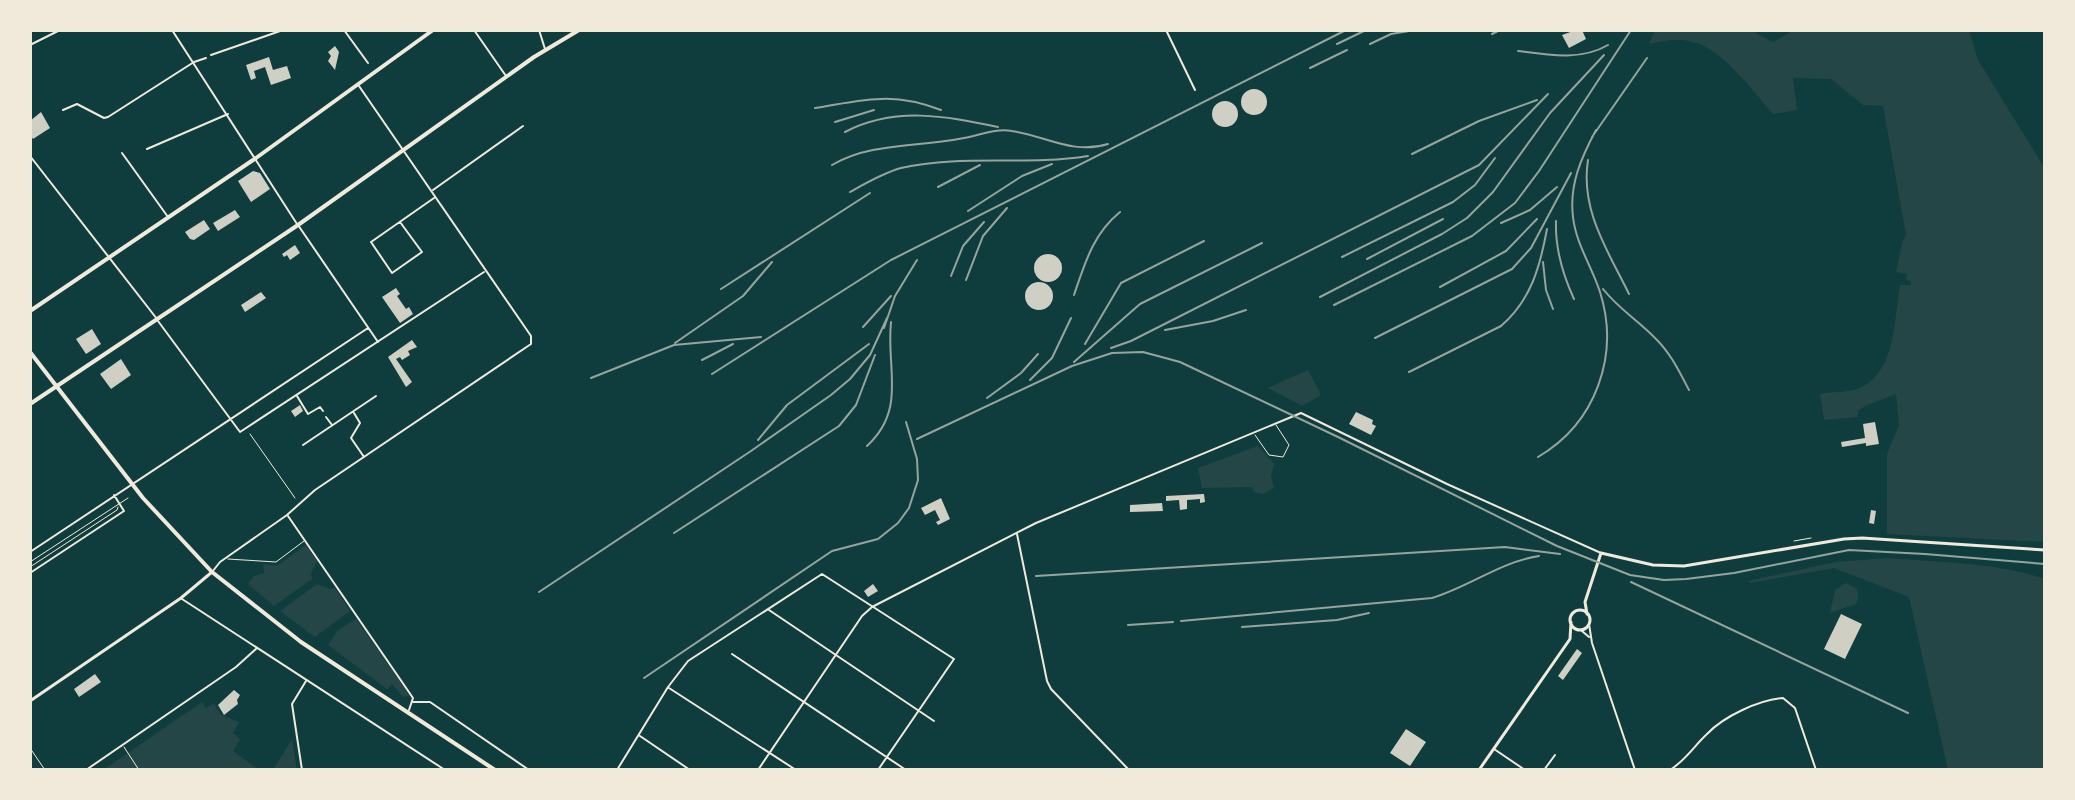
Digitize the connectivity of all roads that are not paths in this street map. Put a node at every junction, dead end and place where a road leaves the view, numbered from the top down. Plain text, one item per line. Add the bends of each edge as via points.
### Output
1 (60, 30) edge
2 (172, 30) edge
3 (181, 30) edge
4 (283, 30) edge
5 (344, 30) edge
6 (433, 30) edge
7 (474, 30) edge
8 (539, 30) edge
9 (579, 30) edge
10 (1166, 30) edge
11 (175, 34) junction
12 (30, 45) edge
13 (545, 50) junction
14 (211, 55) dead end
15 (206, 58) dead end
16 (194, 62) junction
17 (368, 63) dead end
18 (507, 77) junction
19 (358, 85) junction
20 (1195, 90) dead end
21 (63, 110) dead end
22 (228, 114) junction
23 (523, 126) dead end
24 (147, 149) dead end
25 (403, 151) junction
26 (122, 153) dead end
27 (30, 156) edge
28 (256, 158) junction
29 (431, 191) junction
30 (435, 197) junction
31 (169, 218) junction
32 (400, 222) junction
33 (298, 225) junction
34 (110, 258) junction
35 (486, 271) junction
36 (30, 311) edge
37 (157, 320) junction
38 (368, 328) junction
39 (379, 343) junction
40 (30, 352) edge
41 (56, 386) junction
42 (296, 395) junction
43 (376, 396) dead end
44 (30, 404) edge
45 (323, 411) dead end
46 (353, 412) junction
47 (326, 417) dead end
48 (230, 418) junction
49 (1276, 425) junction
50 (332, 426) junction
51 (1253, 433) junction
52 (303, 445) dead end
53 (364, 457) junction
54 (132, 484) junction
55 (114, 495) junction
56 (128, 498) dead end
57 (119, 504) junction
58 (287, 515) junction
59 (1017, 533) junction
60 (305, 540) junction
61 (2045, 550) edge
62 (30, 552) edge
63 (1601, 553) junction
64 (226, 558) junction
65 (30, 562) edge
66 (30, 567) edge
67 (30, 573) edge
68 (213, 573) junction
69 (181, 598) junction
70 (1585, 602) junction
71 (872, 607) junction
72 (768, 609) junction
73 (1578, 610) junction
74 (1587, 614) junction
75 (1571, 622) junction
76 (1589, 624) junction
77 (1581, 631) junction
78 (1590, 638) junction
79 (1570, 639) junction
80 (257, 647) junction
81 (732, 654) dead end
82 (835, 655) junction
83 (307, 680) junction
84 (668, 687) junction
85 (30, 701) edge
86 (412, 702) junction
87 (803, 703) junction
88 (408, 711) junction
89 (918, 711) junction
90 (934, 721) dead end
91 (639, 735) junction
92 (123, 745) junction
93 (30, 748) edge
94 (1494, 749) junction
95 (770, 753) junction
96 (1555, 755) dead end
97 (887, 757) junction
98 (45, 770) edge
99 (86, 770) edge
100 (139, 770) edge
101 (302, 770) edge
102 (445, 770) edge
103 (495, 770) edge
104 (529, 770) edge
105 (617, 770) edge
106 (690, 770) edge
107 (758, 770) edge
108 (796, 770) edge
109 (878, 770) edge
110 (906, 770) edge
111 (1129, 770) edge
112 (1479, 770) edge
113 (1525, 770) edge
114 (1544, 770) edge
115 (1635, 770) edge
116 (1670, 770) edge
117 (1816, 770) edge

1 - 12 street
2 - 11 street
3 - 11 street
4 - 14 street
5 - 17 street
6 - 19 main road
7 - 18 street
8 - 13 street
9 - 13 main road
10 - 20 street
11 - 16 street
13 - 18 main road
15 - 16 street
16 - 21 street via 108,117 77,104
16 - 22 street
18 - 25 main road
19 - 25 street
19 - 28 main road
22 - 24 street
22 - 28 street
23 - 29 street
25 - 29 street
25 - 33 main road
26 - 31 street
27 - 34 street
28 - 31 main road
28 - 33 street
29 - 30 street
30 - 32 street
30 - 35 street
31 - 34 main road
32 - 32 street via 371,242 392,273 422,252
33 - 37 main road
33 - 38 street
34 - 36 main road
34 - 37 street
35 - 39 street
35 - 53 street via 531,336 531,344
37 - 41 main road
37 - 48 street
38 - 39 street
38 - 48 street
39 - 42 street
40 - 41 main road
41 - 44 main road
41 - 54 main road
42 - 45 street via 308,414 320,407
42 - 48 street via 240,432
43 - 46 street
46 - 50 street
46 - 53 street via 360,423 351,438
47 - 50 street
48 - 54 street
49 - 51 street
49 - 51 street via 1289,445 1283,457 1269,455
49 - 63 street via 1301,413
50 - 52 street
51 - 59 street
53 - 58 street
54 - 55 street
54 - 68 main road
55 - 57 street
55 - 62 street
56 - 57 street
57 - 65 street
57 - 66 street
57 - 67 street via 124,511
58 - 60 street
58 - 64 street
59 - 71 street
59 - 111 street via 1047,681
60 - 64 street via 276,562
60 - 86 street
61 - 63 main road via 1862,538 1684,566
63 - 70 main road
64 - 68 street
68 - 69 main road
68 - 88 main road via 301,642
69 - 80 street
69 - 85 main road
70 - 73 main road
70 - 74 main road
71 - 72 street via 822,574
71 - 82 street
71 - 89 street via 954,659
72 - 82 street
72 - 84 street via 688,661
73 - 74 main road
73 - 75 main road
74 - 76 main road
75 - 77 main road
75 - 79 main road
76 - 77 main road
76 - 78 street
77 - 78 street
77 - 79 main road
78 - 115 street
79 - 94 main road
80 - 83 street
80 - 92 street
81 - 87 street
82 - 87 street
82 - 89 street
83 - 101 street via 292,704
83 - 102 street
84 - 91 street
84 - 95 street
86 - 88 street
86 - 104 street via 430,702
87 - 95 street
87 - 97 street
88 - 103 main road
89 - 90 street
89 - 97 street
91 - 105 street
91 - 106 street
92 - 99 street
92 - 100 street
93 - 98 street
94 - 112 main road
94 - 113 street
95 - 107 street
95 - 108 street
96 - 114 street
97 - 109 street
97 - 110 street
116 - 117 street via 1716,726 1783,698 1795,708

